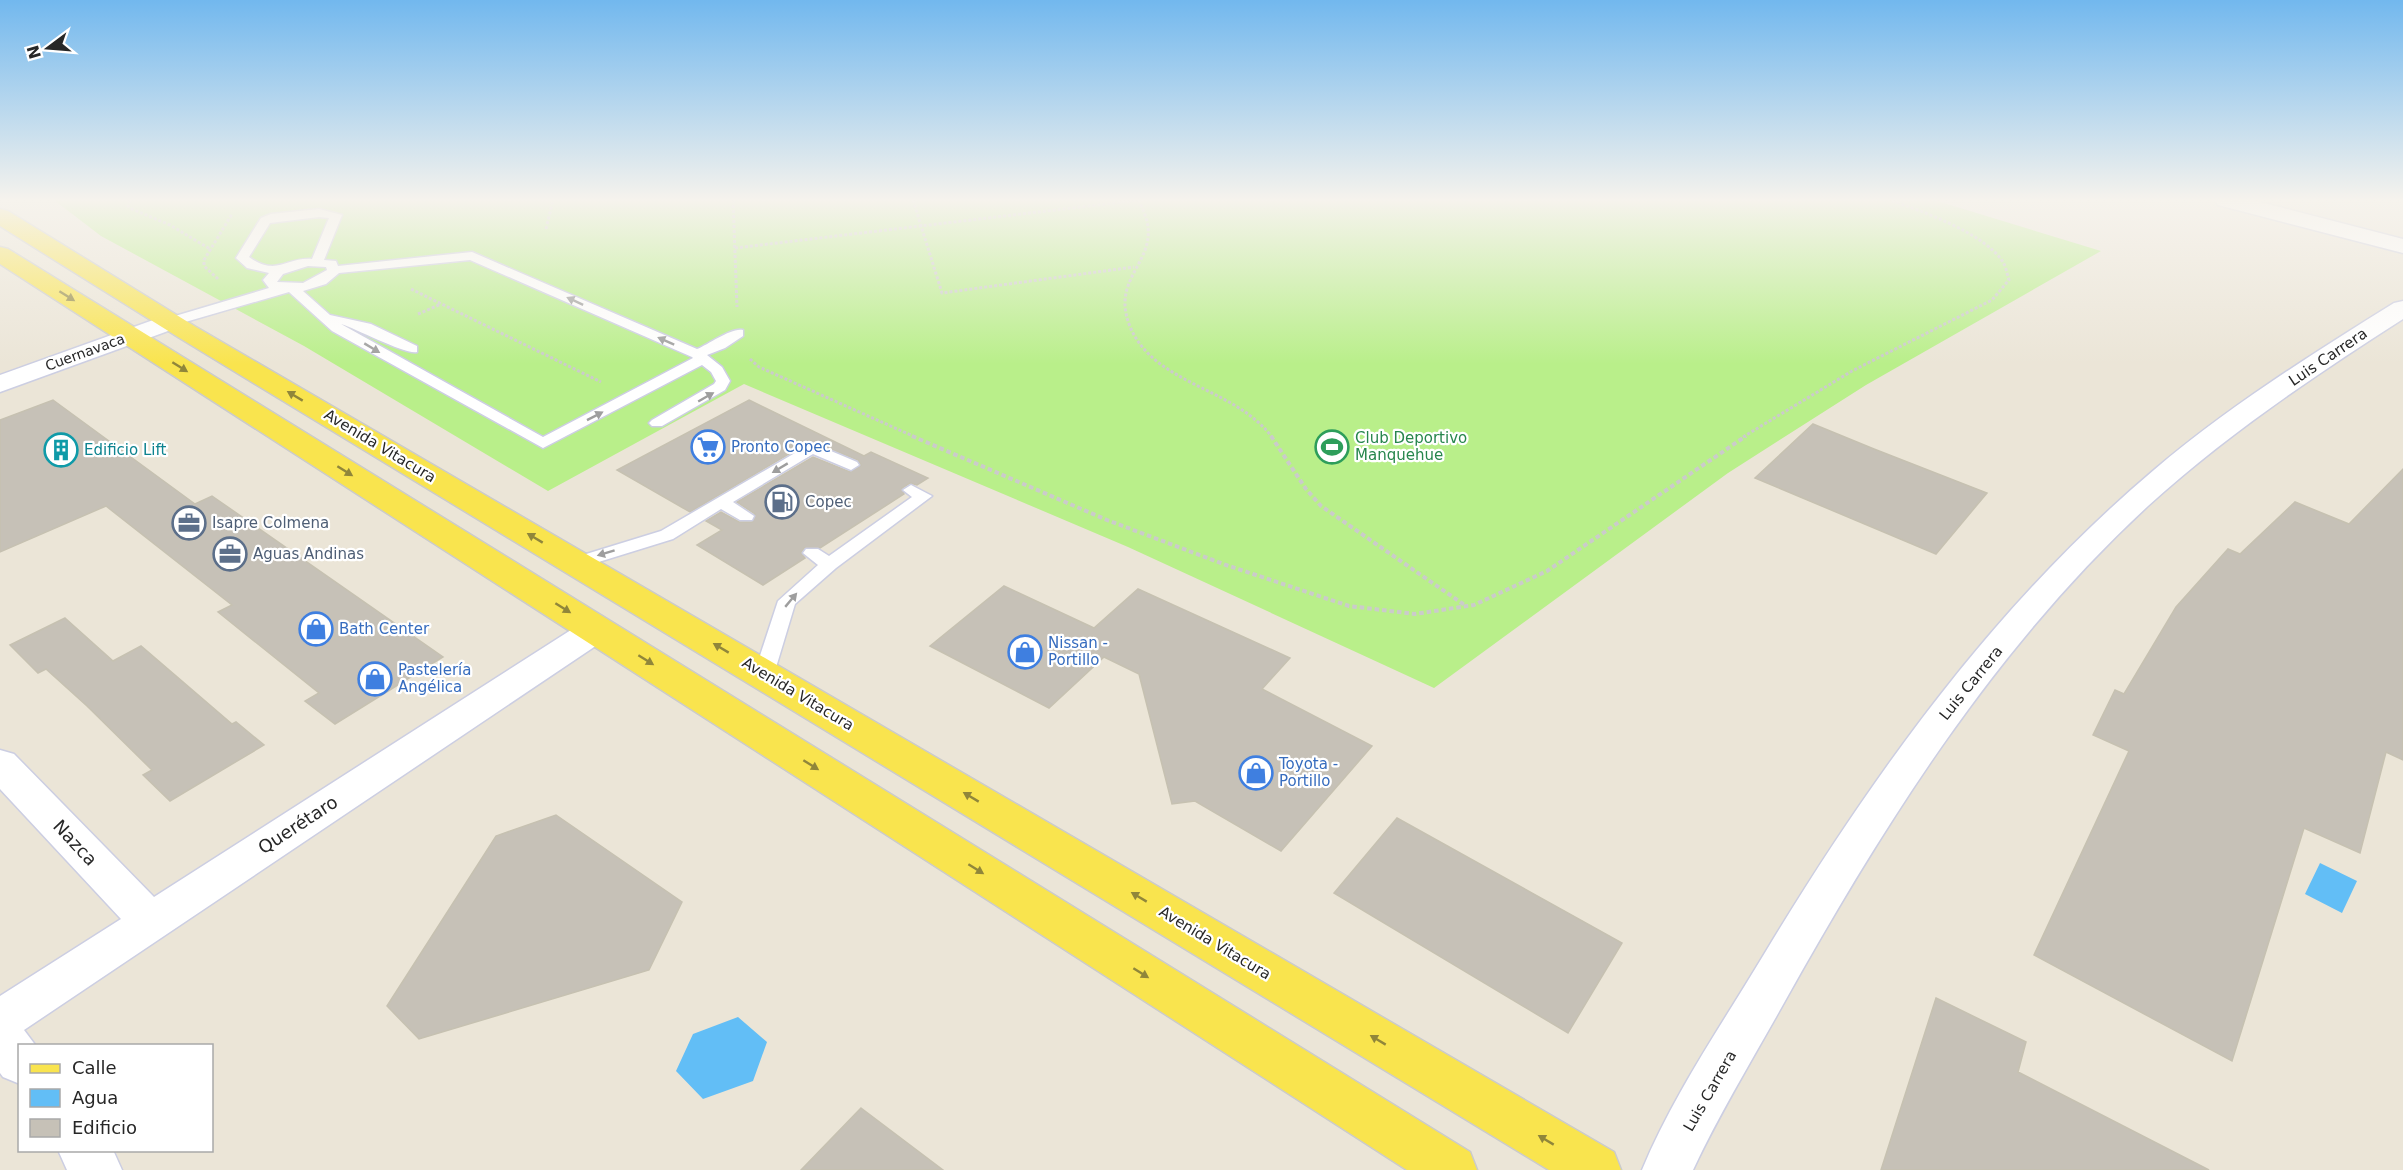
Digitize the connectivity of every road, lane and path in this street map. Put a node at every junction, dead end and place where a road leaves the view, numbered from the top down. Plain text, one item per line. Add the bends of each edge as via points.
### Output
1 (1, 255) edge
2 (63, 255) edge
3 (207, 255) edge
4 (244, 255) edge
5 (320, 255) edge
6 (735, 255) edge
7 (929, 255) edge
8 (1143, 255) edge
9 (1994, 255) edge
10 (317, 262) junction
11 (367, 266) junction
12 (1134, 267) junction
13 (334, 270) junction
14 (271, 273) junction
15 (217, 278) junction
16 (287, 288) junction
17 (441, 304) junction
18 (2403, 308) edge
19 (418, 314) dead end
20 (323, 316) junction
21 (164, 317) junction
22 (738, 333) junction
23 (131, 335) junction
24 (412, 349) dead end
25 (700, 357) junction
26 (0, 384) edge
27 (631, 398) junction
28 (657, 423) dead end
29 (851, 465) dead end
30 (911, 490) dead end
31 (722, 503) junction
32 (746, 516) dead end
33 (812, 553) dead end
34 (576, 563) junction
35 (830, 564) junction
36 (1467, 606) junction
37 (597, 629) junction
38 (764, 674) junction
39 (0, 764) edge
40 (150, 922) junction
41 (0, 1021) edge
42 (0, 1035) edge
43 (18, 1059) edge
44 (84, 1152) edge
45 (97, 1170) edge
46 (1452, 1170) edge
47 (1596, 1170) edge
48 (1667, 1170) edge

1 -> 23 main road
2 - 21 main road, Avenida Vitacura
3 - 15 path via 204,266
4 - 14 lane via 242,258
5 - 10 lane
6 - 22 path
7 - 12 path via 942,293
8 - 12 path
9 - 36 path via 2003,262 2009,280 1992,300 1836,380 1714,456 1602,538 1526,582
10 - 13 lane via 331,264
10 - 14 lane
11 - 13 lane
11 - 17 path
25 -> 11 lane via 472,256
12 - 36 path via 1126,281 1128,323 1136,340 1152,358 1256,419 1315,501
13 - 16 lane via 322,280
14 - 15 path
14 - 16 lane via 271,284
14 - 21 lane via 198,308
15 - 21 path via 212,292
16 - 20 lane
16 - 21 lane
17 - 19 path
17 - 27 path
18 - 48 street, Luis Carrera via 2269,397 2171,472 2070,567 2014,630 1892,785 1793,945
20 - 24 lane via 366,327
20 -> 27 lane via 380,353 543,442
21 - 23 street, Cuernavaca
34 -> 21 main road, Avenida Vitacura
22 - 25 lane
22 - 36 path via 743,353 759,367 1010,481 1157,541 1289,586 1388,613 1420,615
23 - 26 street, Cuernavaca
23 -> 37 main road
25 - 27 lane
28 -> 25 lane via 720,387 721,375
29 -> 31 lane via 812,448
30 - 35 lane via 924,496
31 - 32 lane
31 -> 34 lane via 667,535
33 - 35 lane
38 -> 34 main road, Avenida Vitacura
38 -> 35 lane via 787,601
37 - 40 street, Querétaro
37 -> 46 main road
47 -> 38 main road, Avenida Vitacura
39 - 40 street, Nazca
40 - 41 street, Querétaro
42 - 43 street
44 - 45 street

